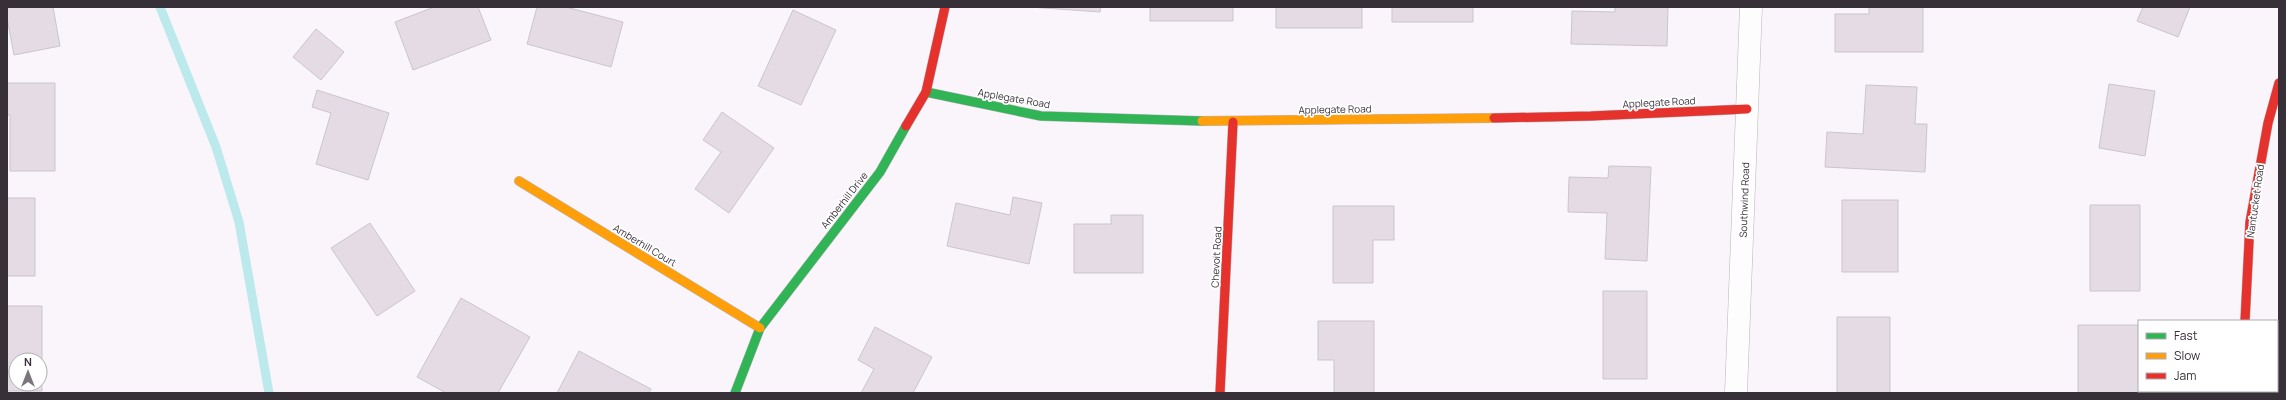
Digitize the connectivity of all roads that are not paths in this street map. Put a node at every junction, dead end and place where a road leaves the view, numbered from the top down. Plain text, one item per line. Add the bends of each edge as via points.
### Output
1 (945, 7) edge
2 (1751, 7) edge
3 (2279, 83) edge
4 (926, 92) junction
5 (1748, 108) junction
6 (1233, 122) junction
7 (519, 180) dead end
8 (2244, 320) edge
9 (760, 328) junction
10 (735, 393) edge
11 (1220, 393) edge
12 (1736, 393) edge

1 - 4 street, Amberhill Drive
2 - 5 street, Southwind Road
3 - 8 street, Nantucket Road via 2268,123 2250,222
4 - 6 street, Applegate Road via 1041,116
4 - 9 street, Amberhill Drive via 880,172
5 - 6 street, Applegate Road via 1592,116
5 - 12 street, Southwind Road
6 - 11 street, Chevoit Road
7 - 9 street, Amberhill Court
9 - 10 street, Amberhill Drive

